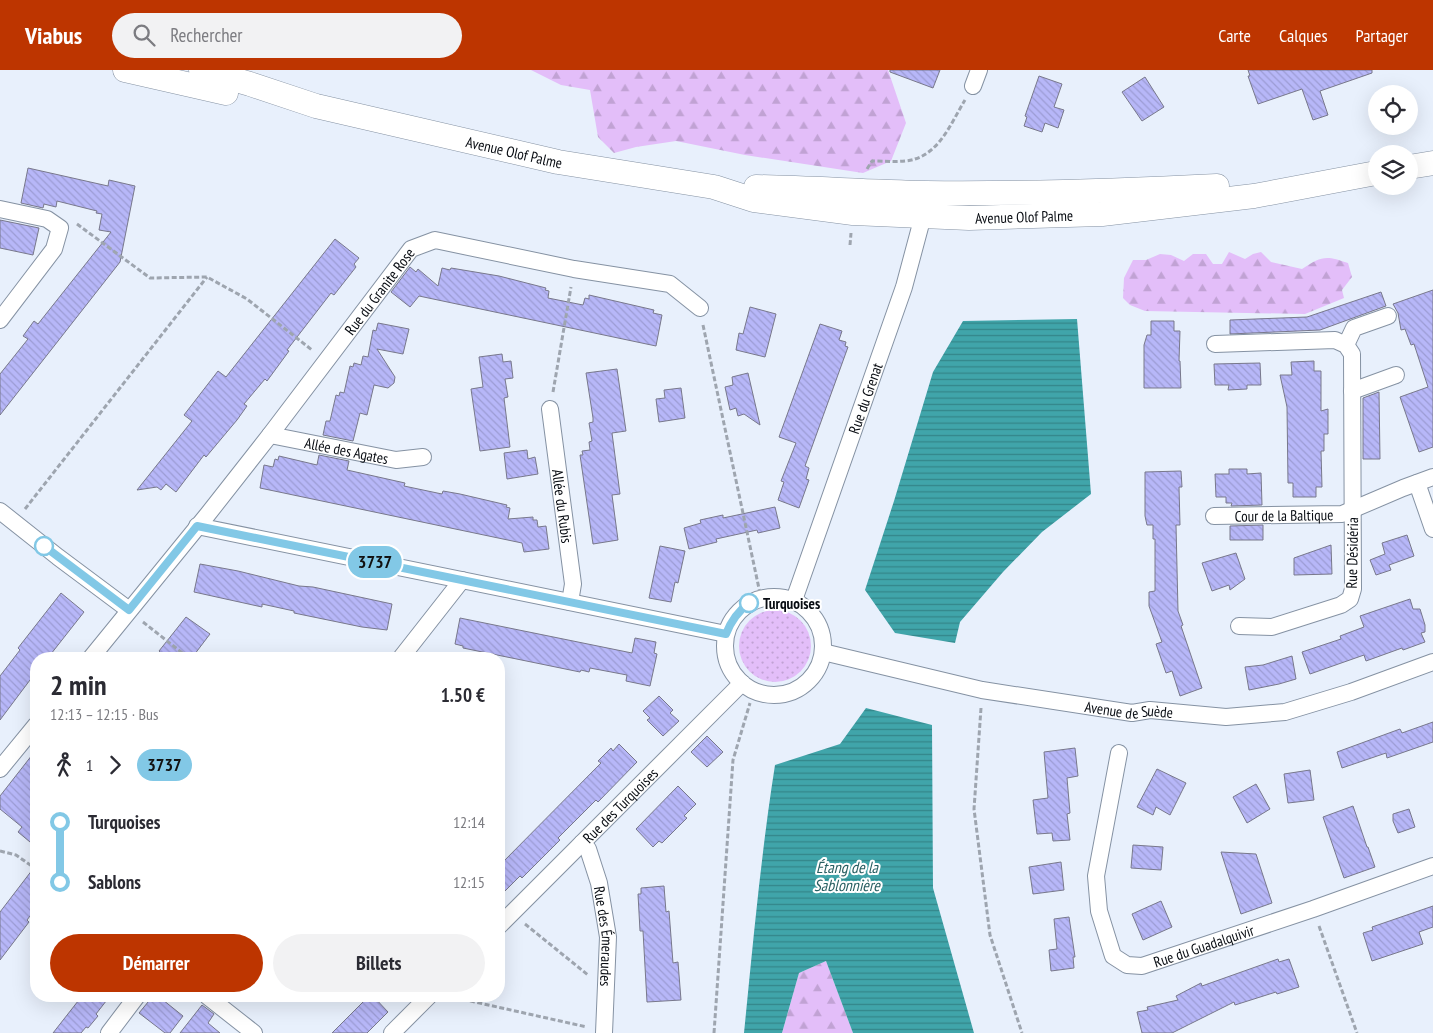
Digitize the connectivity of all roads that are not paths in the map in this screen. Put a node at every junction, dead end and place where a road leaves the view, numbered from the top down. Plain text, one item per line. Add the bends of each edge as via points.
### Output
1 (125, 70) edge
2 (201, 70) edge
3 (979, 70) edge
4 (973, 86) road end
5 (316, 106) junction
6 (1433, 163) edge
7 (1418, 166) edge
8 (1368, 174) edge
9 (714, 187) junction
10 (924, 205) junction
11 (0, 209) edge
12 (700, 308) road end
13 (1388, 316) dead end
14 (0, 320) edge
15 (1215, 344) dead end
16 (1346, 345) junction
17 (1396, 375) dead end
18 (1352, 391) junction
19 (550, 409) road end
20 (270, 435) junction
21 (424, 457) dead end
22 (1433, 478) edge
23 (1417, 483) junction
24 (1352, 510) junction
25 (0, 511) edge
26 (1214, 516) dead end
27 (197, 526) junction
28 (1433, 529) edge
29 (462, 580) junction
30 (794, 600) junction
31 (570, 602) junction
32 (129, 610) junction
33 (1239, 626) dead end
34 (726, 634) junction
35 (96, 652) edge
36 (405, 652) edge
37 (823, 652) junction
38 (1433, 662) edge
39 (748, 687) junction
40 (30, 732) edge
41 (1119, 753) dead end
42 (0, 769) edge
43 (582, 843) junction
44 (1433, 866) edge
45 (505, 920) edge
46 (132, 1002) edge
47 (215, 1002) edge
48 (423, 1002) edge
49 (604, 1032) edge
50 (109, 1033) edge
51 (254, 1033) edge
52 (392, 1033) edge

1 - 5 main road, Avenue Olof Palme via 252,98
2 - 5 main road, Avenue Olof Palme
3 - 4 street
5 - 9 main road, Avenue Olof Palme via 558,162
6 - 7 main road
8 - 10 main road, Avenue Olof Palme via 1334,180
9 - 10 main road, Avenue Olof Palme via 864,191
9 - 10 main road, Avenue Olof Palme via 754,200 854,213
10 - 30 street, Rue du Grenat via 904,287
11 - 14 street via 47,219 60,228 54,249
12 - 20 street, Rue du Granite Rose via 670,284 574,269 436,240 411,249
13 - 16 street via 1354,328
15 - 16 street via 1335,340
16 - 18 street, Rue Désidéria via 1352,354
17 - 18 street
18 - 24 street, Rue Désidéria
19 - 31 street, Allée du Rubis via 573,584
20 - 21 street, Allée des Agates via 396,460
20 - 27 street, Rue du Granite Rose
22 - 23 street, Cour de la Baltique
23 - 24 street, Cour de la Baltique
23 - 28 street
24 - 26 street, Cour de la Baltique via 1342,514
24 - 33 street, Rue Désidéria via 1354,589 1350,599 1341,605 1272,627
25 - 32 street
27 - 29 street
27 - 32 street, Rue du Granite Rose
29 - 31 street
29 - 36 street
30 - 34 street via 778,596 749,603 739,611
30 - 37 street via 808,609 818,622
31 - 34 street
32 - 35 street
34 - 39 street via 727,661 733,673
37 - 38 street, Avenue de Suède via 982,690 1132,713 1150,710 1226,716 1285,712
37 - 39 street via 819,667 798,689 768,694
39 - 43 street, Rue des Turquoises
40 - 42 street
41 - 44 street, Rue du Guadalquivir via 1096,876 1099,911 1113,956 1127,965 1142,966
43 - 45 street, Rue des Turquoises
43 - 49 street, Rue des Émeraudes via 588,849 599,883 608,937
46 - 50 street
47 - 51 street
48 - 52 street

